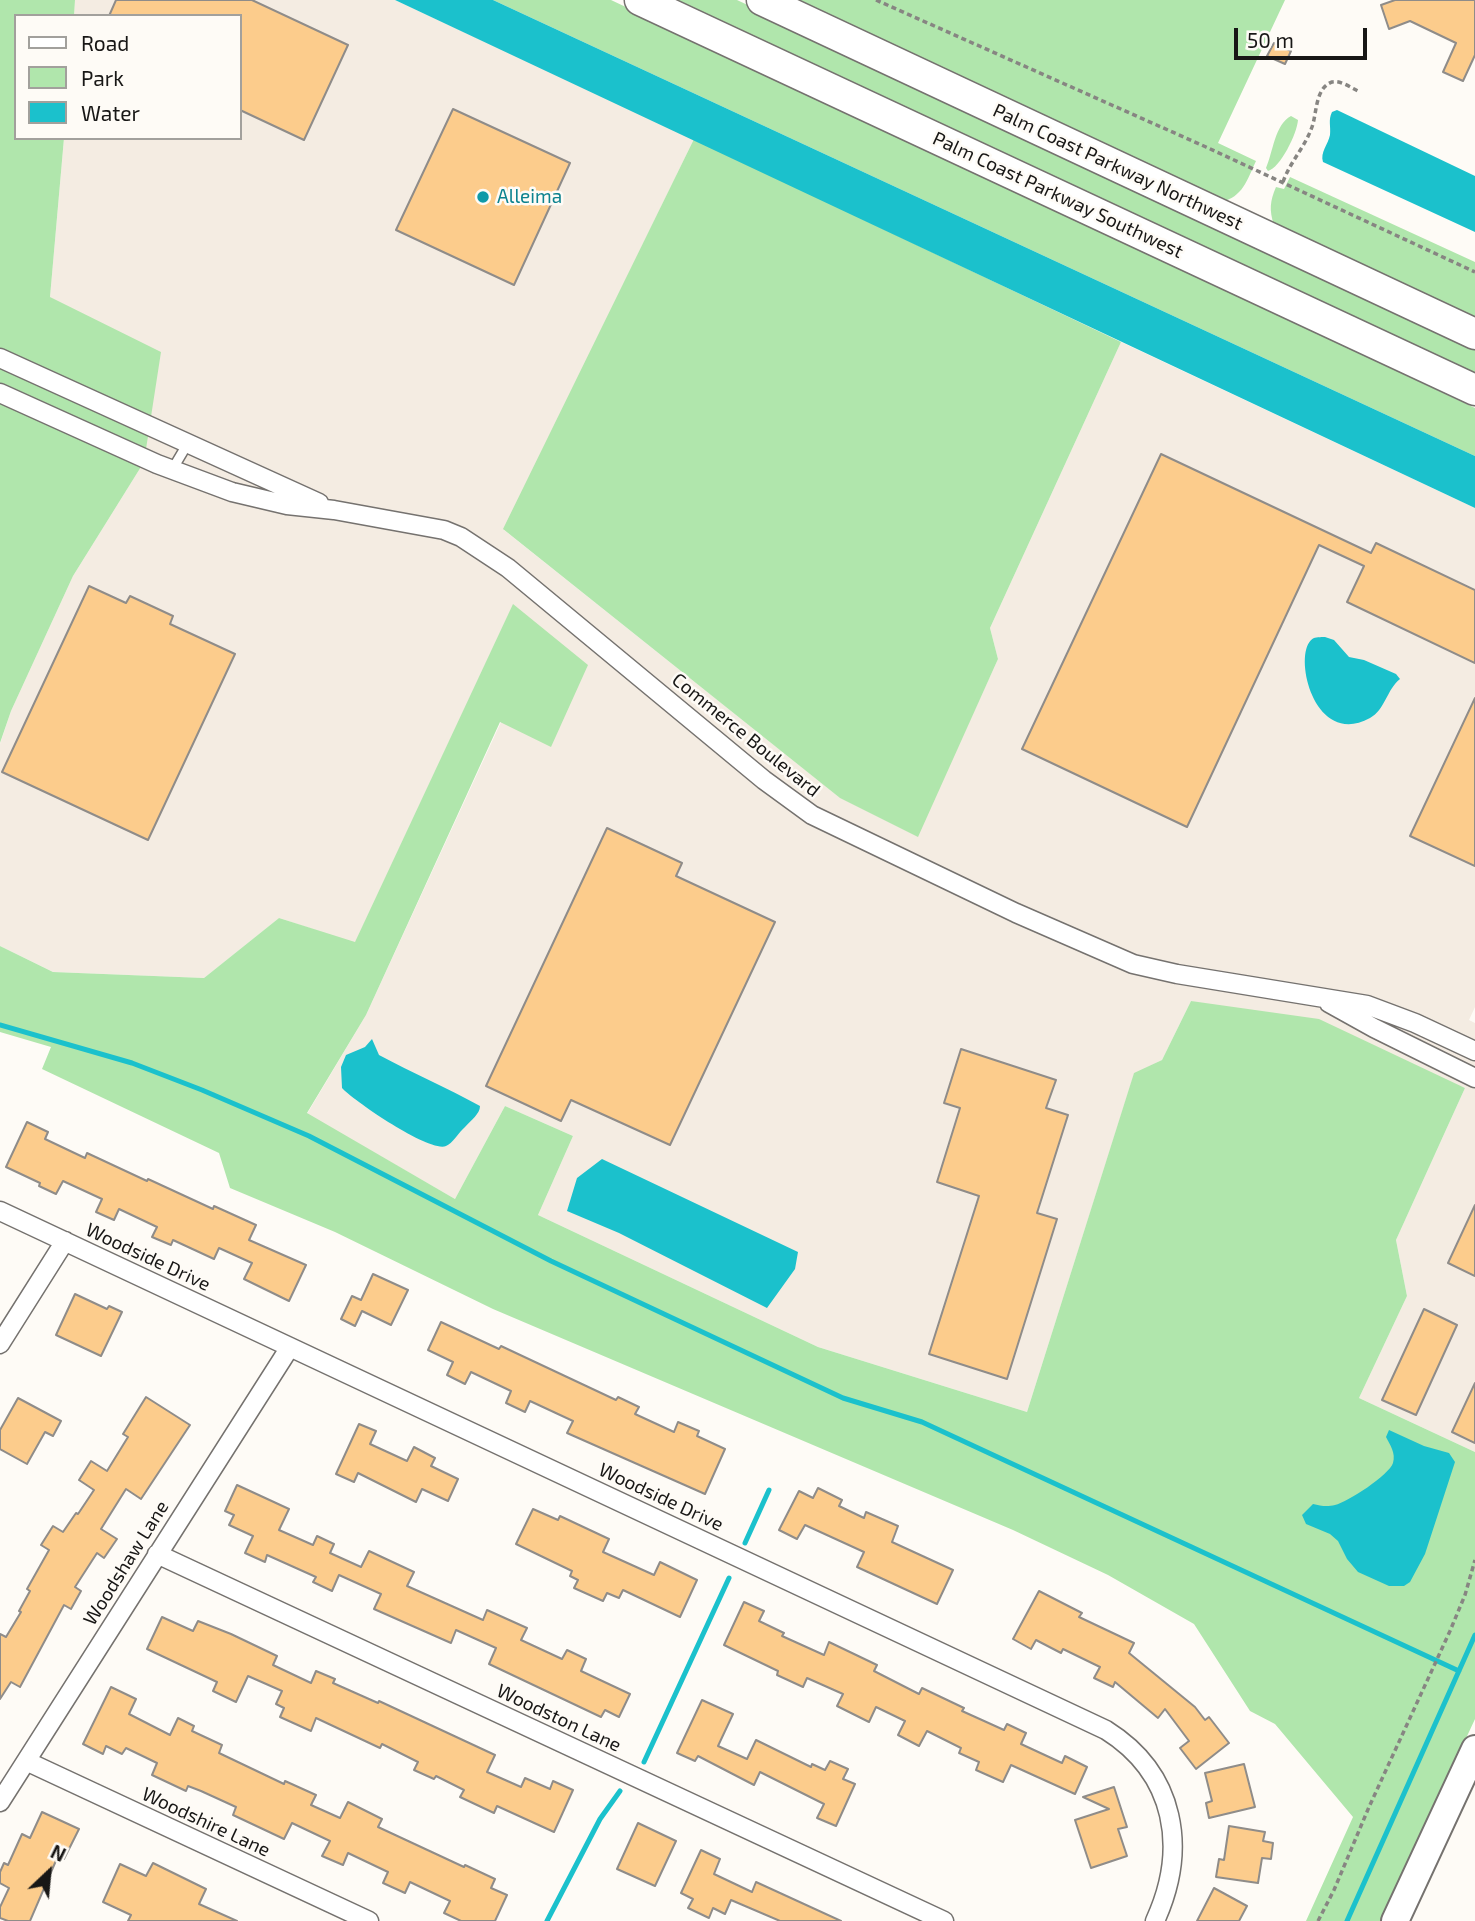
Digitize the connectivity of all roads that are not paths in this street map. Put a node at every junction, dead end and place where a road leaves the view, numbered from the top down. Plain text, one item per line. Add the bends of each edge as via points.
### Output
1 (640, 0) edge
2 (762, 0) edge
3 (1475, 334) edge
4 (0, 358) edge
5 (1475, 390) edge
6 (0, 393) edge
7 (188, 443) junction
8 (172, 470) junction
9 (334, 510) junction
10 (1320, 998) junction
11 (1475, 1051) edge
12 (1475, 1078) edge
13 (0, 1211) edge
14 (65, 1241) junction
15 (0, 1344) edge
16 (290, 1347) junction
17 (156, 1553) junction
18 (1475, 1749) edge
19 (26, 1761) junction
20 (0, 1802) edge
21 (369, 1921) edge
22 (944, 1921) edge
23 (1155, 1921) edge
24 (1395, 1921) edge

1 - 5 main road, Palm Coast Parkway Southwest
2 - 3 main road, Palm Coast Parkway Northwest
4 - 7 street
6 - 8 street
7 - 8 lane
7 - 9 street
8 - 9 street via 249,496
9 - 10 street, Commerce Boulevard via 444,530 469,541 508,568 764,780 827,823 1133,964
10 - 11 street, Commerce Boulevard via 1388,1012
10 - 12 street, Commerce Boulevard
13 - 14 street, Woodside Drive
14 - 15 street
14 - 16 street, Woodside Drive
16 - 17 street, Woodshaw Lane
16 - 23 street, Woodside Drive via 1118,1737 1155,1779 1172,1826 1171,1876
17 - 19 street, Woodshaw Lane
17 - 22 street, Woodston Lane
18 - 24 street
19 - 20 street, Woodshaw Lane
19 - 21 street, Woodshire Lane

